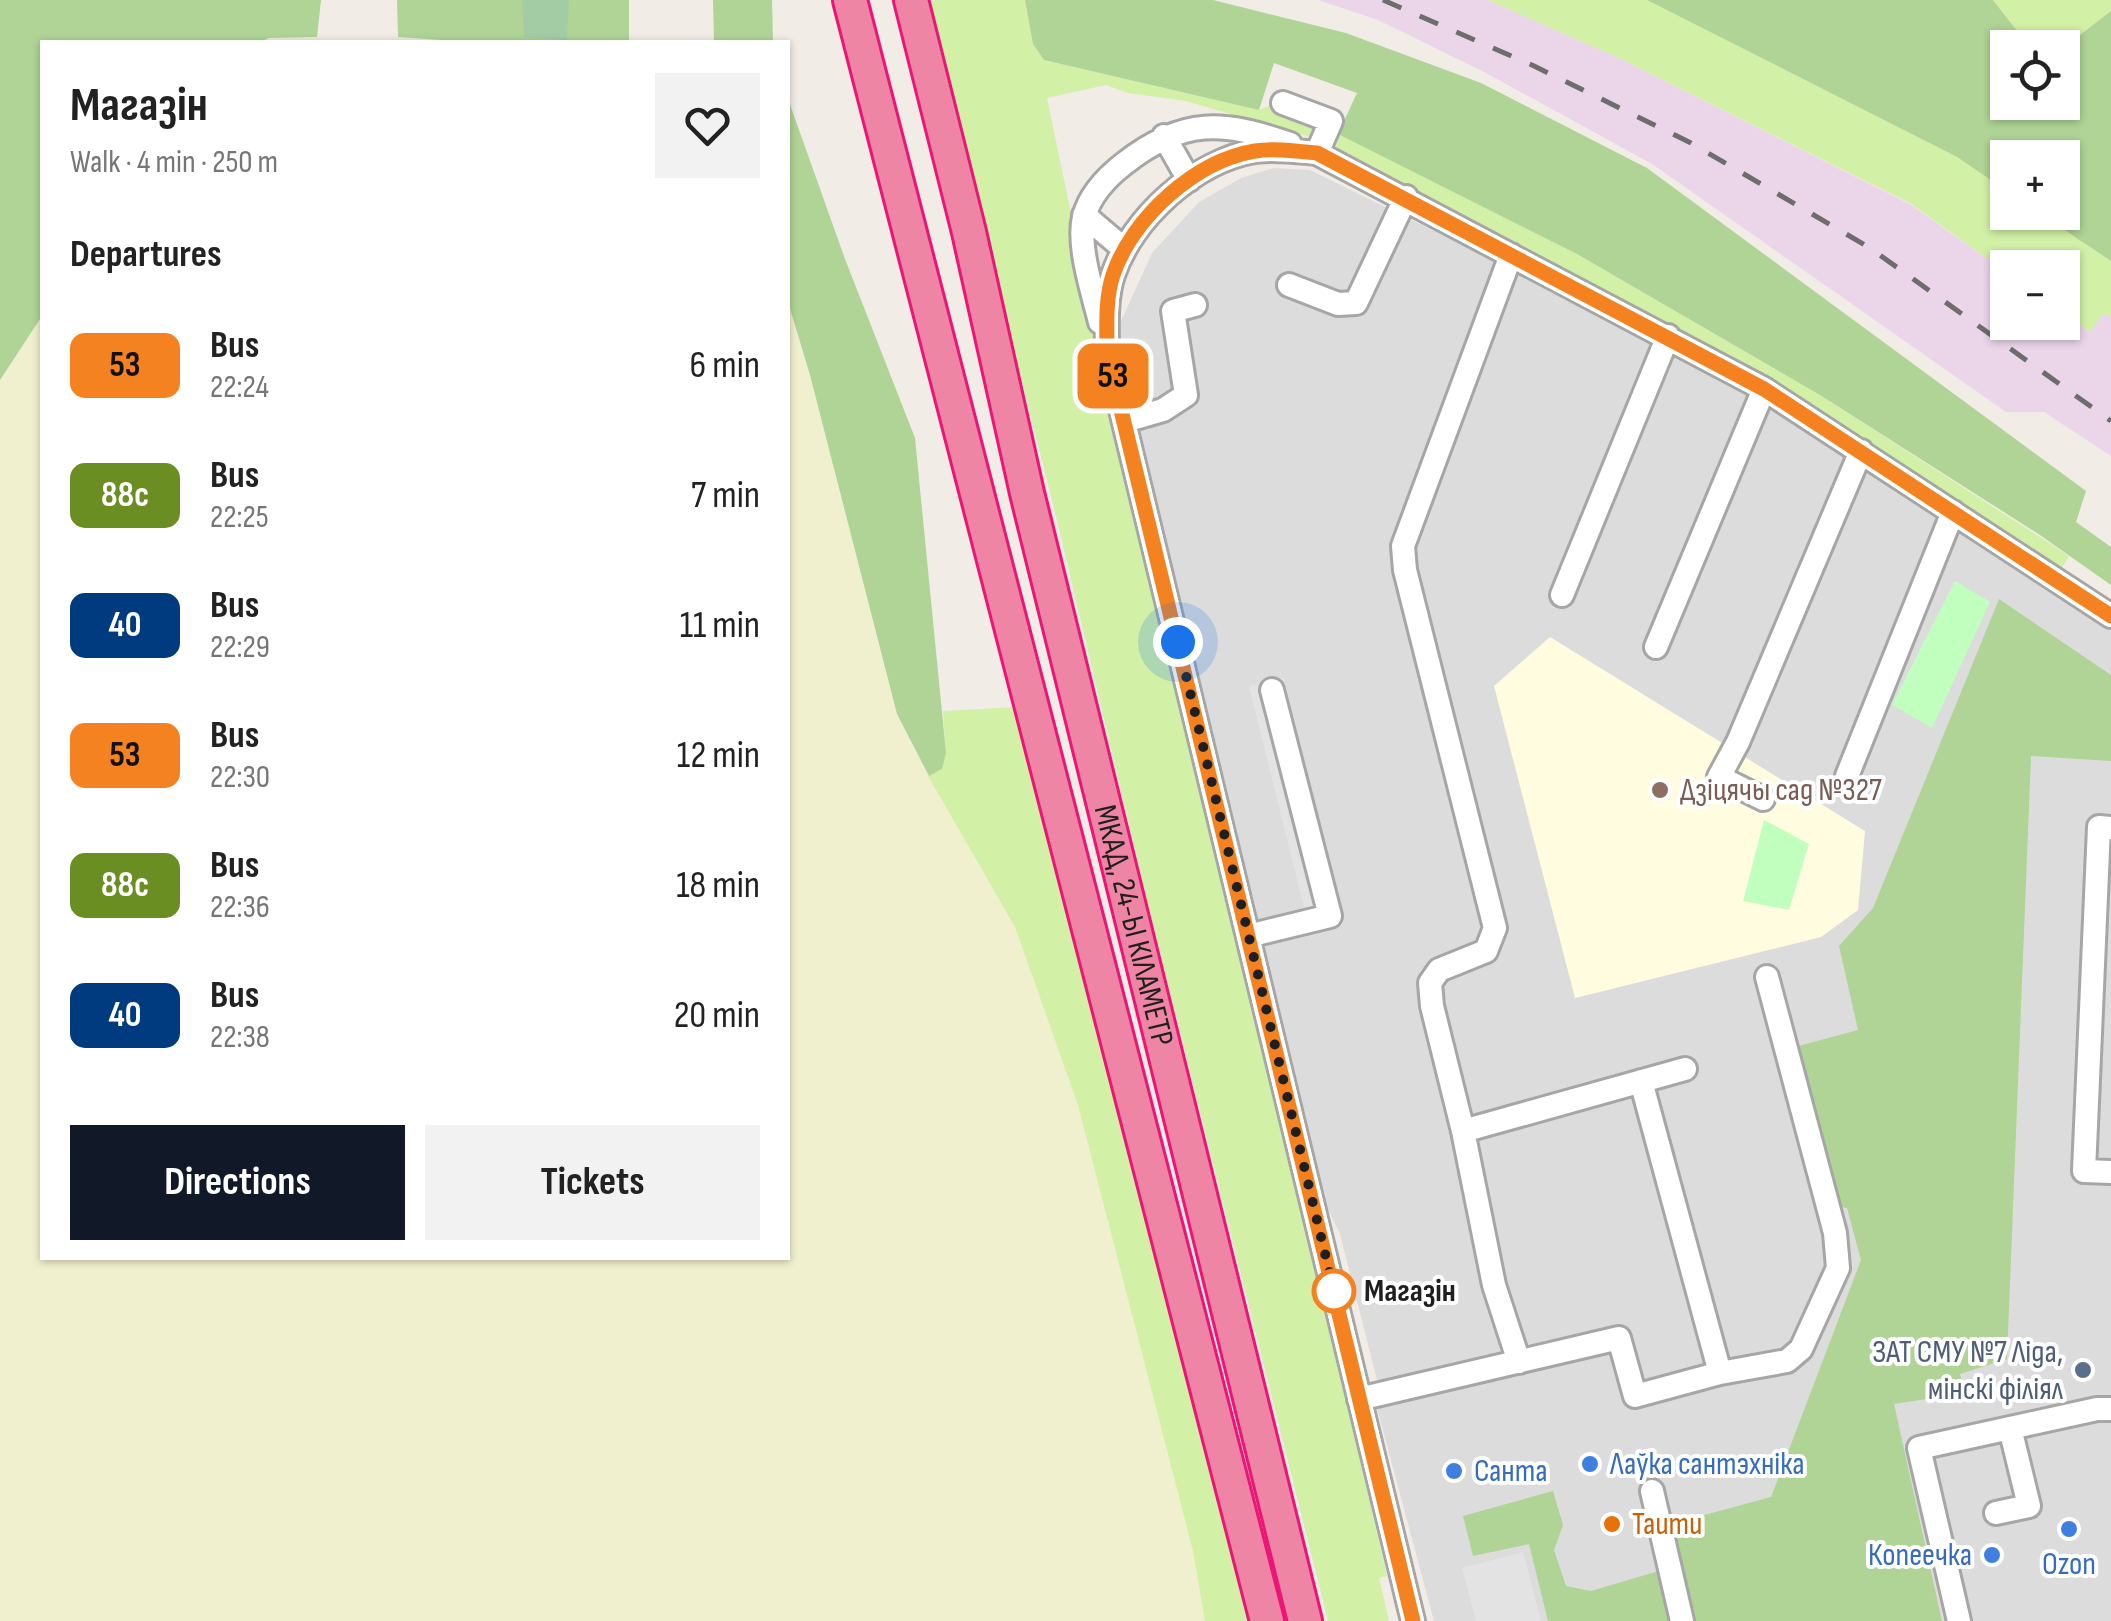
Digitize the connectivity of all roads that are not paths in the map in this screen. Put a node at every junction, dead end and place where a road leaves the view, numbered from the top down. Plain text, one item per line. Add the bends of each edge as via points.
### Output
1 (850, 0) edge
2 (911, 0) edge
3 (1283, 104) dead end
4 (1164, 136) junction
5 (1317, 153) junction
6 (1190, 180) junction
7 (1406, 198) junction
8 (1084, 215) junction
9 (1124, 250) junction
10 (1511, 255) junction
11 (1290, 285) dead end
12 (1195, 304) dead end
13 (1668, 336) junction
14 (1107, 352) junction
15 (1764, 389) junction
16 (1125, 421) junction
17 (1861, 451) junction
18 (1953, 512) junction
19 (1562, 596) dead end
20 (2111, 616) edge
21 (1656, 647) dead end
22 (1272, 690) dead end
23 (1847, 776) dead end
24 (1763, 800) dead end
25 (2111, 828) edge
26 (1248, 936) junction
27 (2104, 943) edge
28 (1767, 977) dead end
29 (2100, 1055) edge
30 (1684, 1069) dead end
31 (1641, 1081) junction
32 (1463, 1131) junction
33 (2111, 1172) edge
34 (1519, 1362) junction
35 (1720, 1373) junction
36 (1359, 1399) junction
37 (2111, 1409) edge
38 (2010, 1428) junction
39 (1652, 1491) dead end
40 (1996, 1513) dead end
41 (1267, 1621) edge
42 (1304, 1621) edge
43 (1414, 1621) edge
44 (1682, 1621) edge
45 (1959, 1621) edge

1 - 41 highway, МКАД, 24-Ы КІЛАМЕТР
2 - 42 highway, МКАД, 24-Ы КІЛАМЕТР
3 - 5 street via 1331,121
4 - 5 street via 1210,127 1250,130
4 - 6 street
4 - 8 street via 1100,185
5 - 6 street via 1252,151
5 - 7 street
6 - 9 street via 1145,218
7 - 10 street
7 - 11 street via 1356,302 1338,304
8 - 9 street
8 - 14 street via 1082,236
9 - 14 street via 1108,297
10 - 13 street
10 - 32 street via 1403,546 1495,928 1486,951 1440,970 1430,983
12 - 16 street via 1173,311 1186,395
13 - 15 street
13 - 19 street
14 - 16 street
15 - 17 street
15 - 21 street
16 - 26 street
17 - 18 street
17 - 24 street via 1719,777
18 - 20 street
18 - 23 street
22 - 26 street via 1330,916
25 - 27 street via 2099,827
26 - 36 street
27 - 29 street
28 - 35 street via 1835,1233 1838,1268 1801,1349 1787,1361
29 - 33 street via 2084,1171
30 - 31 street
31 - 32 street
31 - 35 street
32 - 34 street via 1494,1284
34 - 35 street via 1618,1338 1635,1396
34 - 36 street
36 - 43 street
37 - 38 street
38 - 40 street via 2029,1506
38 - 45 street via 1919,1448
39 - 44 street

